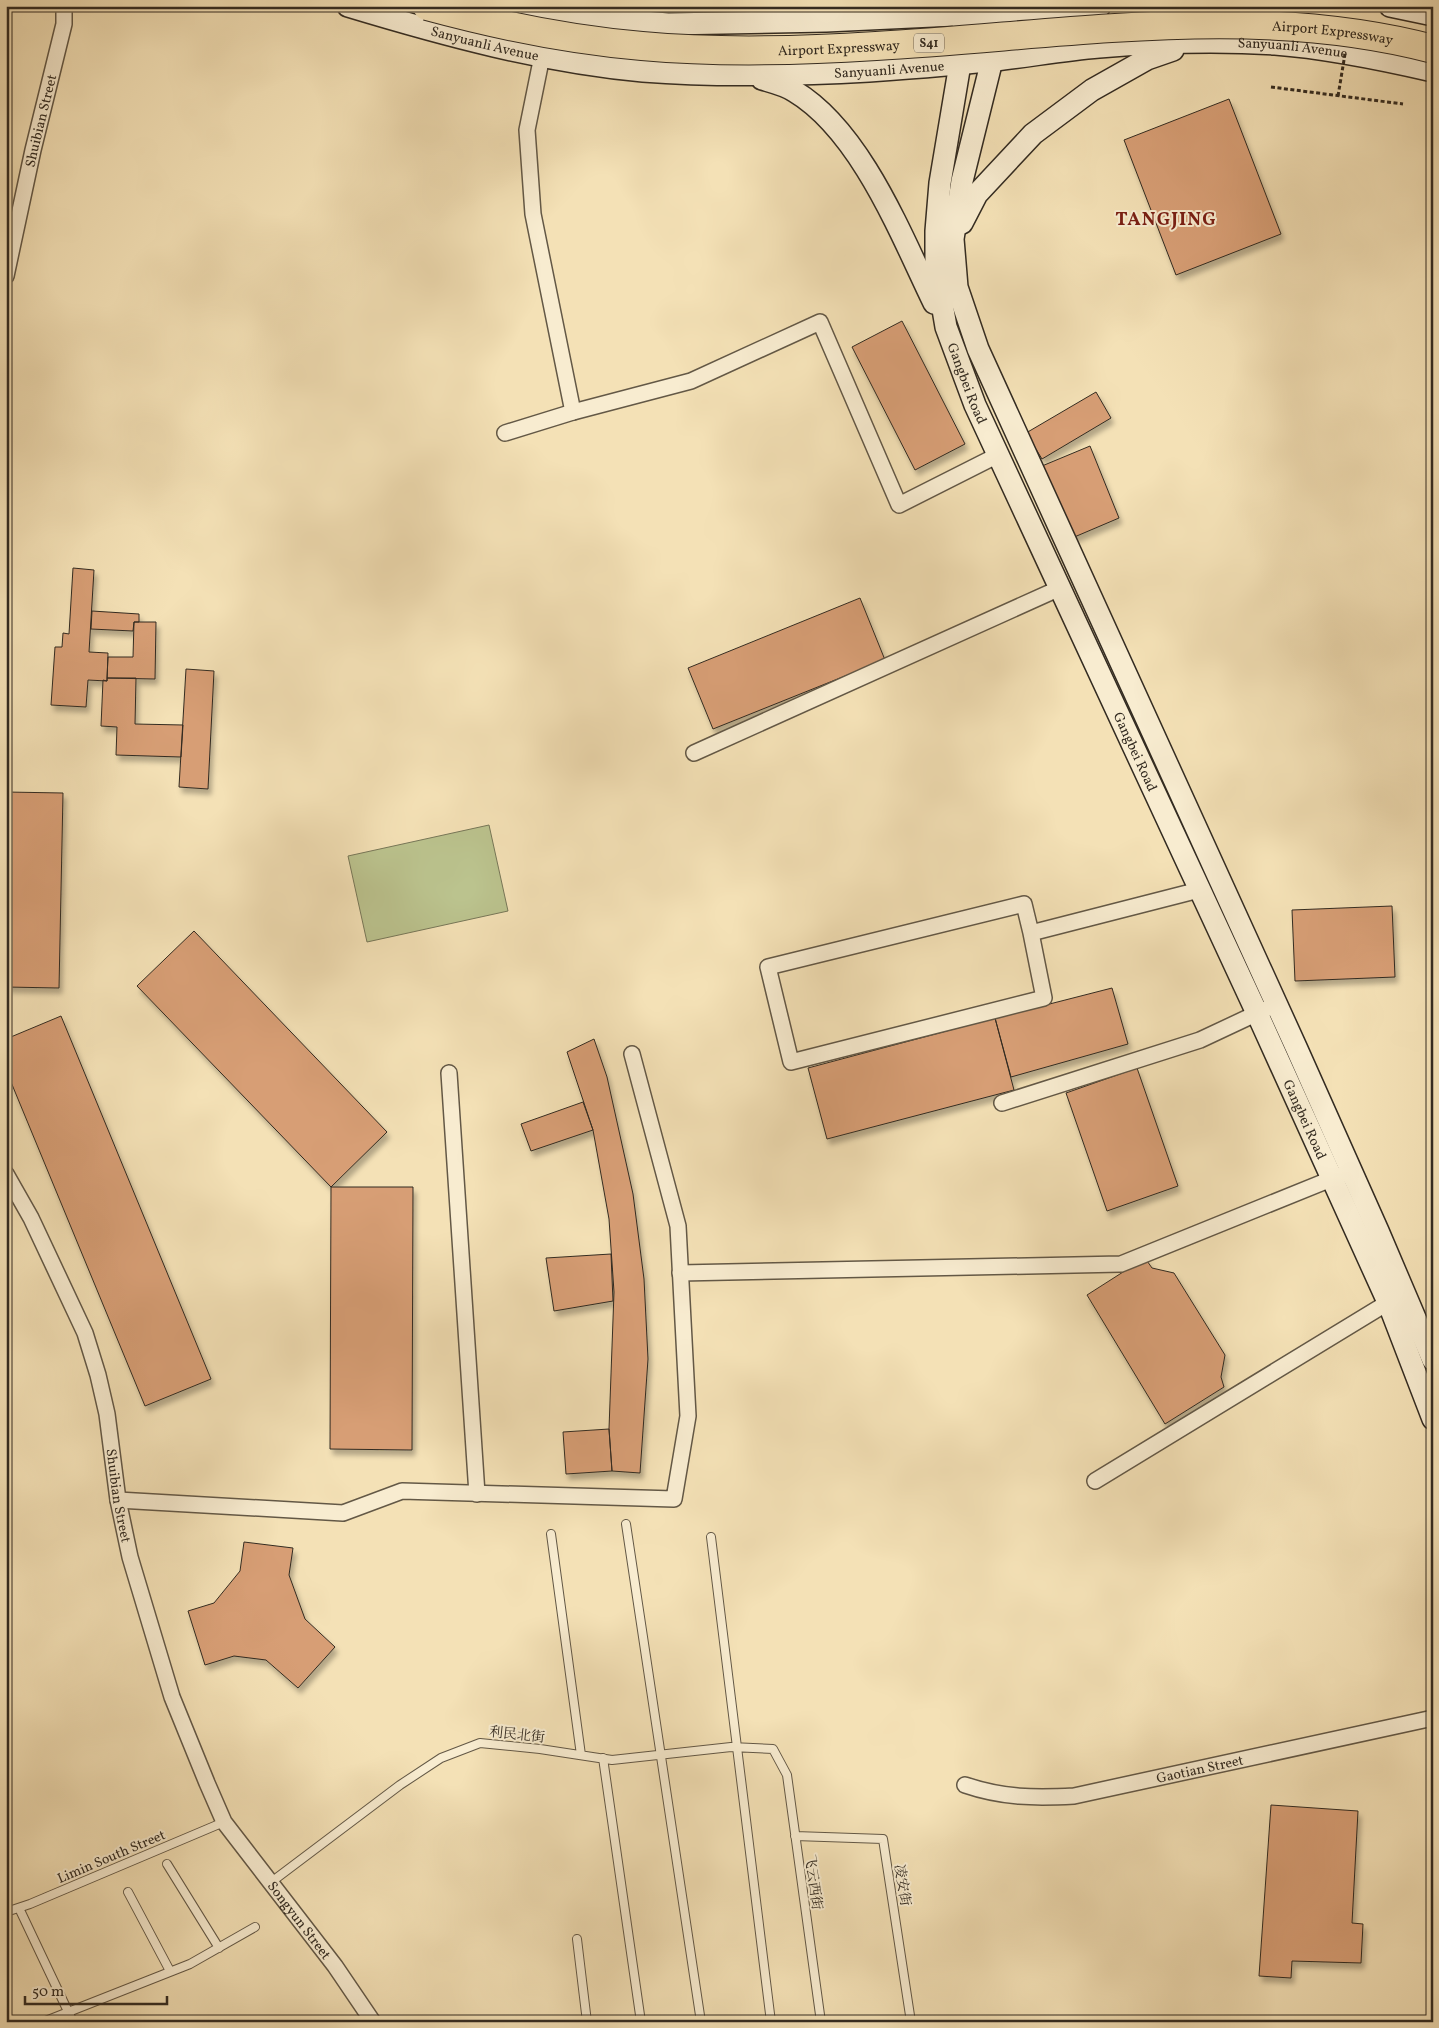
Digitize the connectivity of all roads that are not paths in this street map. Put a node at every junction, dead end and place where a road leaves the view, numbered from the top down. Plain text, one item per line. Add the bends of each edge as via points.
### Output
1 (64, 6) edge
2 (72, 6) edge
3 (348, 6) edge
4 (427, 6) edge
5 (527, 6) edge
6 (851, 6) edge
7 (1100, 6) edge
8 (1207, 6) edge
9 (1390, 6) edge
10 (965, 10) edge
11 (997, 10) edge
12 (1433, 15) edge
13 (826, 21) junction
14 (64, 24) junction
15 (1191, 43) junction
16 (1215, 43) junction
17 (1433, 49) edge
18 (542, 56) junction
19 (992, 60) junction
20 (960, 64) junction
21 (1433, 71) edge
22 (750, 74) junction
23 (953, 239) junction
24 (6, 276) edge
25 (946, 327) junction
26 (574, 412) junction
27 (505, 433) dead end
28 (998, 455) junction
29 (1060, 588) junction
30 (694, 753) dead end
31 (1199, 890) junction
32 (1031, 933) junction
33 (1277, 1004) junction
34 (1257, 1013) junction
35 (632, 1054) dead end
36 (449, 1073) dead end
37 (1002, 1104) dead end
38 (1351, 1171) junction
39 (6, 1174) edge
40 (1332, 1179) junction
41 (680, 1273) junction
42 (1396, 1297) junction
43 (1433, 1360) edge
44 (1433, 1419) edge
45 (1095, 1482) dead end
46 (477, 1494) junction
47 (118, 1500) junction
48 (626, 1524) dead end
49 (551, 1534) dead end
50 (711, 1537) dead end
51 (1433, 1718) edge
52 (737, 1748) junction
53 (773, 1749) joint
54 (661, 1754) junction
55 (581, 1755) junction
56 (603, 1758) junction
57 (966, 1785) dead end
58 (224, 1822) junction
59 (795, 1836) junction
60 (167, 1864) dead end
61 (270, 1883) junction
62 (128, 1892) dead end
63 (19, 1908) junction
64 (6, 1912) edge
65 (255, 1927) dead end
66 (577, 1938) dead end
67 (219, 1948) junction
68 (170, 1971) junction
69 (69, 2012) junction
70 (43, 2022) edge
71 (73, 2022) edge
72 (374, 2022) edge
73 (587, 2022) edge
74 (642, 2022) edge
75 (702, 2022) edge
76 (771, 2022) edge
77 (821, 2022) edge
78 (911, 2022) edge

1 - 14 street
2 - 14 street
3 - 18 main road, Sanyuanli Avenue
4 - 17 highway, Airport Expressway / S41, bridge via 575,38 703,50 858,47 1197,25 1330,29
5 - 13 main road via 593,18 668,24
6 - 13 main road
7 - 11 main road
8 - 16 main road via 1202,16 1202,29
9 - 12 main road
10 - 11 main road
10 - 13 main road
10 - 20 main road, Gangbei Road
11 - 19 main road, Gangbei Road
14 - 24 street, Shuibian Street
15 - 16 main road, Sanyuanli Avenue
15 - 19 main road, Sanyuanli Avenue via 1099,47
15 - 23 main road via 1147,60 1092,90 1034,134 977,194
16 - 21 main road, Sanyuanli Avenue via 1275,44 1317,49
18 - 22 main road, Sanyuanli Avenue via 643,71
18 - 26 street via 527,130 533,214
19 - 20 main road, Sanyuanli Avenue
19 - 23 main road, Gangbei Road via 962,181
20 - 22 main road, Sanyuanli Avenue via 869,71
20 - 25 main road, Gangbei Road via 940,183 936,231 936,268
22 - 25 main road via 793,90 821,111 850,144 878,189
23 - 33 main road, Gangbei Road via 957,287 978,349
25 - 28 main road, Gangbei Road
26 - 27 street
26 - 28 street via 691,381 820,322 899,505
28 - 29 main road, Gangbei Road
29 - 30 street
29 - 31 main road, Gangbei Road
31 - 32 street
31 - 34 main road, Gangbei Road
32 - 32 street via 1044,998 791,1062 768,967 1024,904
33 - 34 street
33 - 38 main road, Gangbei Road
34 - 37 street via 1200,1040
34 - 40 main road, Gangbei Road
35 - 41 street via 678,1226
36 - 46 street
38 - 40 street
38 - 42 main road, Gangbei Road
39 - 47 street, Shuibian Street via 59,1275 85,1333 106,1414
40 - 41 street via 1121,1264
40 - 42 main road, Gangbei Road
41 - 46 street via 688,1416 674,1498
42 - 43 main road, Gangbei Road
42 - 44 main road, Gangbei Road
42 - 45 street
46 - 47 street via 402,1491 343,1513
47 - 58 street, Shuibian Street via 130,1557 159,1658 188,1739
48 - 54 lane
49 - 55 lane
50 - 52 lane
51 - 57 street, Gaotian Street via 1074,1796 1033,1798 989,1793
52 - 53 lane, 利民北街
52 - 54 lane, 利民北街
52 - 76 lane
53 - 59 lane, 飞云西街 via 787,1775
54 - 56 lane, 利民北街 via 612,1760
54 - 75 lane
55 - 56 lane, 利民北街
55 - 61 lane, 利民北街 via 480,1743 441,1758
56 - 74 lane
58 - 61 street, Songyun Street
58 - 63 lane, Limin South Street
59 - 77 lane, 飞云西街
59 - 78 lane, 凌安街 via 883,1839
60 - 67 lane
61 - 72 street, Songyun Street
62 - 68 lane
63 - 64 lane, Limin South Street
63 - 69 lane
65 - 67 lane
66 - 73 lane
67 - 68 lane
68 - 69 lane
69 - 70 lane
69 - 71 lane

